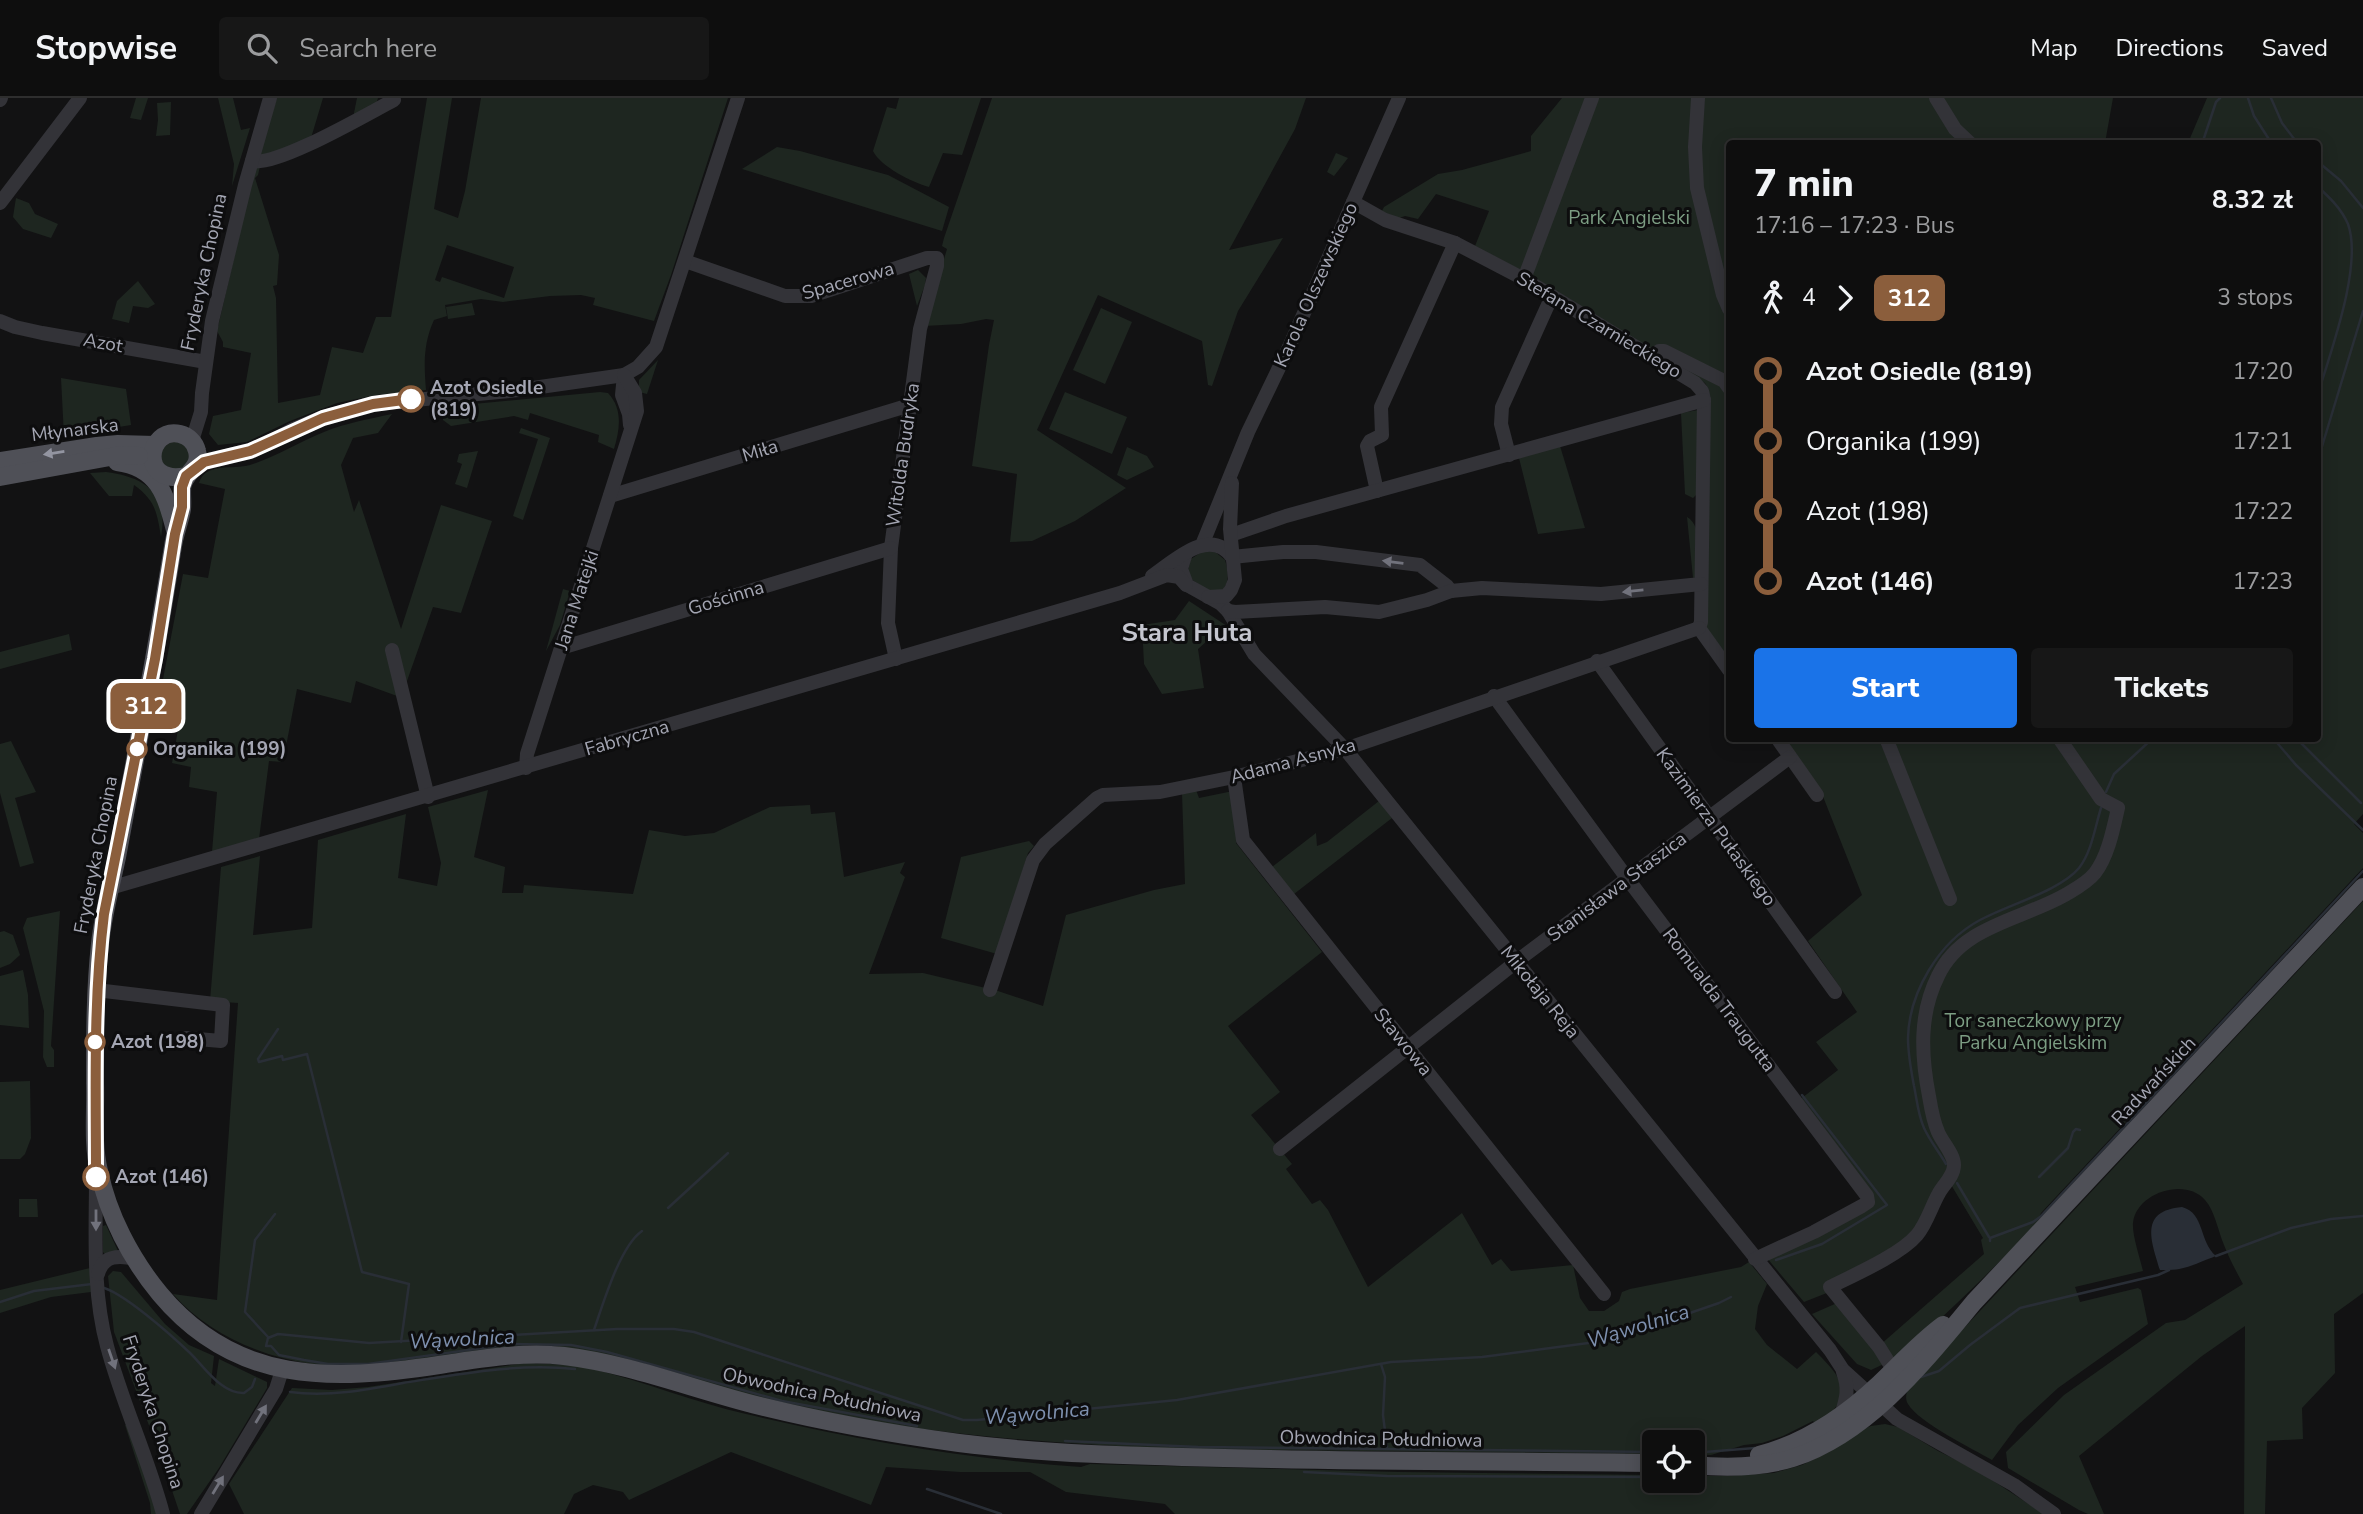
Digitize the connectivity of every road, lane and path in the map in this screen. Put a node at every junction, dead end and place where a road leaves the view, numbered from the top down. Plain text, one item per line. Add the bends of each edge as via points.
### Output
1 (80, 98) edge
2 (270, 98) edge
3 (738, 98) edge
4 (1399, 98) edge
5 (1592, 98) edge
6 (1698, 98) edge
7 (1936, 98) edge
8 (394, 100) dead end
9 (1967, 140) edge
10 (252, 161) junction
11 (1353, 202) junction
12 (0, 203) edge
13 (1455, 243) junction
14 (932, 257) joint
15 (685, 261) junction
16 (1524, 279) junction
17 (1552, 296) junction
18 (1726, 302) edge
19 (0, 321) edge
20 (1653, 358) junction
21 (206, 362) junction
22 (625, 375) junction
23 (1726, 380) edge
24 (1704, 400) junction
25 (910, 405) junction
26 (190, 441) junction
27 (153, 453) junction
28 (236, 454) junction
29 (1509, 455) junction
30 (101, 460) junction
31 (0, 461) edge
32 (1232, 471) junction
33 (183, 475) junction
34 (0, 477) edge
35 (1377, 491) junction
36 (610, 496) junction
37 (175, 534) junction
38 (1231, 536) junction
39 (1202, 545) junction
40 (891, 548) junction
41 (1186, 553) junction
42 (1232, 557) junction
43 (1235, 580) junction
44 (1142, 584) junction
45 (1701, 584) junction
46 (1186, 585) junction
47 (1451, 591) junction
48 (1208, 597) junction
49 (1234, 611) junction
50 (1699, 628) junction
51 (561, 648) junction
52 (392, 650) dead end
53 (896, 659) junction
54 (1597, 661) junction
55 (1726, 666) edge
56 (1494, 696) junction
57 (1780, 742) edge
58 (1888, 742) edge
59 (2062, 742) edge
60 (1345, 749) junction
61 (1790, 757) junction
62 (526, 768) junction
63 (1234, 777) junction
64 (1817, 795) dead end
65 (428, 797) junction
66 (1710, 818) junction
67 (1627, 878) junction
68 (2363, 887) edge
69 (110, 888) junction
70 (1950, 899) dead end
71 (1516, 962) junction
72 (990, 989) dead end
73 (96, 990) junction
74 (1835, 992) dead end
75 (186, 1038) dead end
76 (1409, 1049) junction
77 (1280, 1149) dead end
78 (96, 1161) junction
79 (135, 1259) junction
80 (1755, 1259) junction
81 (97, 1285) junction
82 (1604, 1294) dead end
83 (1830, 1350) junction
84 (1889, 1363) dead end
85 (282, 1370) junction
86 (1843, 1370) junction
87 (1878, 1395) junction
88 (1897, 1419) junction
89 (1845, 1421) junction
90 (1950, 1448) junction
91 (1642, 1463) edge
92 (1705, 1464) edge
93 (163, 1514) edge
94 (201, 1514) edge
95 (2054, 1514) edge

1 - 12 street
2 - 10 street, Fryderyka Chopina
3 - 15 street
4 - 11 street, Karola Olszewskiego
5 - 16 street
6 - 18 street via 1697,188
7 - 9 street
8 - 10 street via 299,149 264,162
10 - 21 street, Fryderyka Chopina
11 - 13 street, Stefana Czarnieckiego via 1385,220
11 - 32 street, Karola Olszewskiego
13 - 16 street, Stefana Czarnieckiego
13 - 35 street via 1381,407 1382,435 1367,446
14 - 15 street, Spacerowa via 799,297
14 - 25 street, Witolda Budryka via 938,262 920,329
15 - 22 street via 656,347
16 - 17 street, Stefana Czarnieckiego
17 - 20 street, Stefana Czarnieckiego
17 - 29 street via 1502,407
19 - 21 street, Azot via 42,333
20 - 23 street via 1664,351
20 - 24 street, Stefana Czarnieckiego via 1695,383
21 - 26 street, Fryderyka Chopina via 201,412
22 - 28 street via 373,404 323,418
22 - 36 street, Jana Matejki via 622,395 630,433
24 - 29 street
24 - 45 street
25 - 36 street, Miła
25 - 40 street, Witolda Budryka
26 - 27 main road, Młynarska via 166,435
26 - 28 street
26 - 33 main road, Fryderyka Chopina via 198,455
27 - 30 main road, Młynarska
27 -> 31 main road, Młynarska via 118,444
27 - 33 main road via 158,472
28 - 33 street via 204,462
29 - 35 street
30 - 34 main road, Młynarska
30 - 37 main road, Młynarska via 135,466 152,476 167,499
32 - 38 street, Karola Olszewskiego
32 - 39 street, Karola Olszewskiego
33 - 37 main road, Fryderyka Chopina
35 - 38 street
36 - 51 street, Jana Matejki
37 - 69 main road, Fryderyka Chopina
38 - 42 street, Karola Olszewskiego
39 - 41 street
39 - 42 street via 1217,545
40 - 51 street, Gościnna
40 - 53 street, Witolda Budryka via 887,613
41 - 44 street, Fabryczna
41 - 46 street via 1181,569
42 - 43 street
47 -> 42 street via 1420,565 1308,552
43 - 48 street via 1226,596
43 - 49 street
44 - 46 street, Fabryczna via 1172,575
44 - 53 street, Fabryczna
45 -> 47 street via 1601,594 1482,588
45 - 50 street
46 - 48 street
47 - 49 street via 1379,612 1325,607
48 - 49 street
49 - 60 street, Mikołaja Reja via 1254,654
50 - 54 street, Adama Asnyka
50 - 55 street
51 - 62 street, Jana Matejki
52 - 65 street
53 - 62 street, Fabryczna
54 - 56 street, Adama Asnyka
54 - 66 street, Kazimierza Pułaskiego
56 - 60 street, Adama Asnyka
56 - 67 street, Romualda Traugutta
57 - 61 street
58 - 70 street
59 - 84 street via 2101,799 2118,808 2102,859 2080,887 1967,940 1948,957 1926,1007 1924,1073 1937,1131 1954,1167 1916,1237 1830,1287
60 - 63 street, Adama Asnyka
60 - 71 street, Mikołaja Reja
61 - 64 street
61 - 66 street, Stanisława Staszica
62 - 65 street, Fabryczna
63 - 72 street, Adama Asnyka via 1160,792 1103,795 1040,840
63 - 76 street, Stawowa via 1243,840
65 - 69 street, Fabryczna
66 - 67 street, Stanisława Staszica
66 - 74 street, Kazimierza Pułaskiego
67 - 71 street, Stanisława Staszica
67 - 80 street, Romualda Traugutta via 1867,1196 1868,1202 1862,1206
68 - 87 main road, Radwańskich via 1974,1302 1937,1329
69 - 73 main road, Fryderyka Chopina
71 - 76 street, Stanisława Staszica
71 - 80 street, Mikołaja Reja
73 - 75 street via 223,1004 221,1041
73 - 78 main road, Fryderyka Chopina
76 - 77 street, Stanisława Staszica
76 - 82 street, Stawowa
78 - 79 main road, Obwodnica Południowa via 110,1210
78 -> 81 street, Fryderyka Chopina
79 - 81 street via 119,1255 106,1260 100,1266
79 - 85 main road, Obwodnica Południowa via 156,1290 190,1324 235,1352
80 - 83 street, Mikołaja Reja
81 -> 93 street, Fryderyka Chopina via 107,1346
83 - 86 street, Mikołaja Reja
83 - 87 street, Mikołaja Reja
85 - 91 main road, Obwodnica Południowa via 367,1375 548,1354 607,1363 824,1420 1005,1448 1119,1456
94 -> 85 street via 276,1390
86 - 87 street, Mikołaja Reja
86 - 89 street via 1848,1386
87 - 88 street, Mikołaja Reja
87 - 89 main road, Radwańskich
87 - 90 street, Mikołaja Reja
88 - 89 street
88 - 90 street, Mikołaja Reja
89 - 92 main road, Radwańskich via 1812,1451 1778,1462
90 - 95 street, Mikołaja Reja

